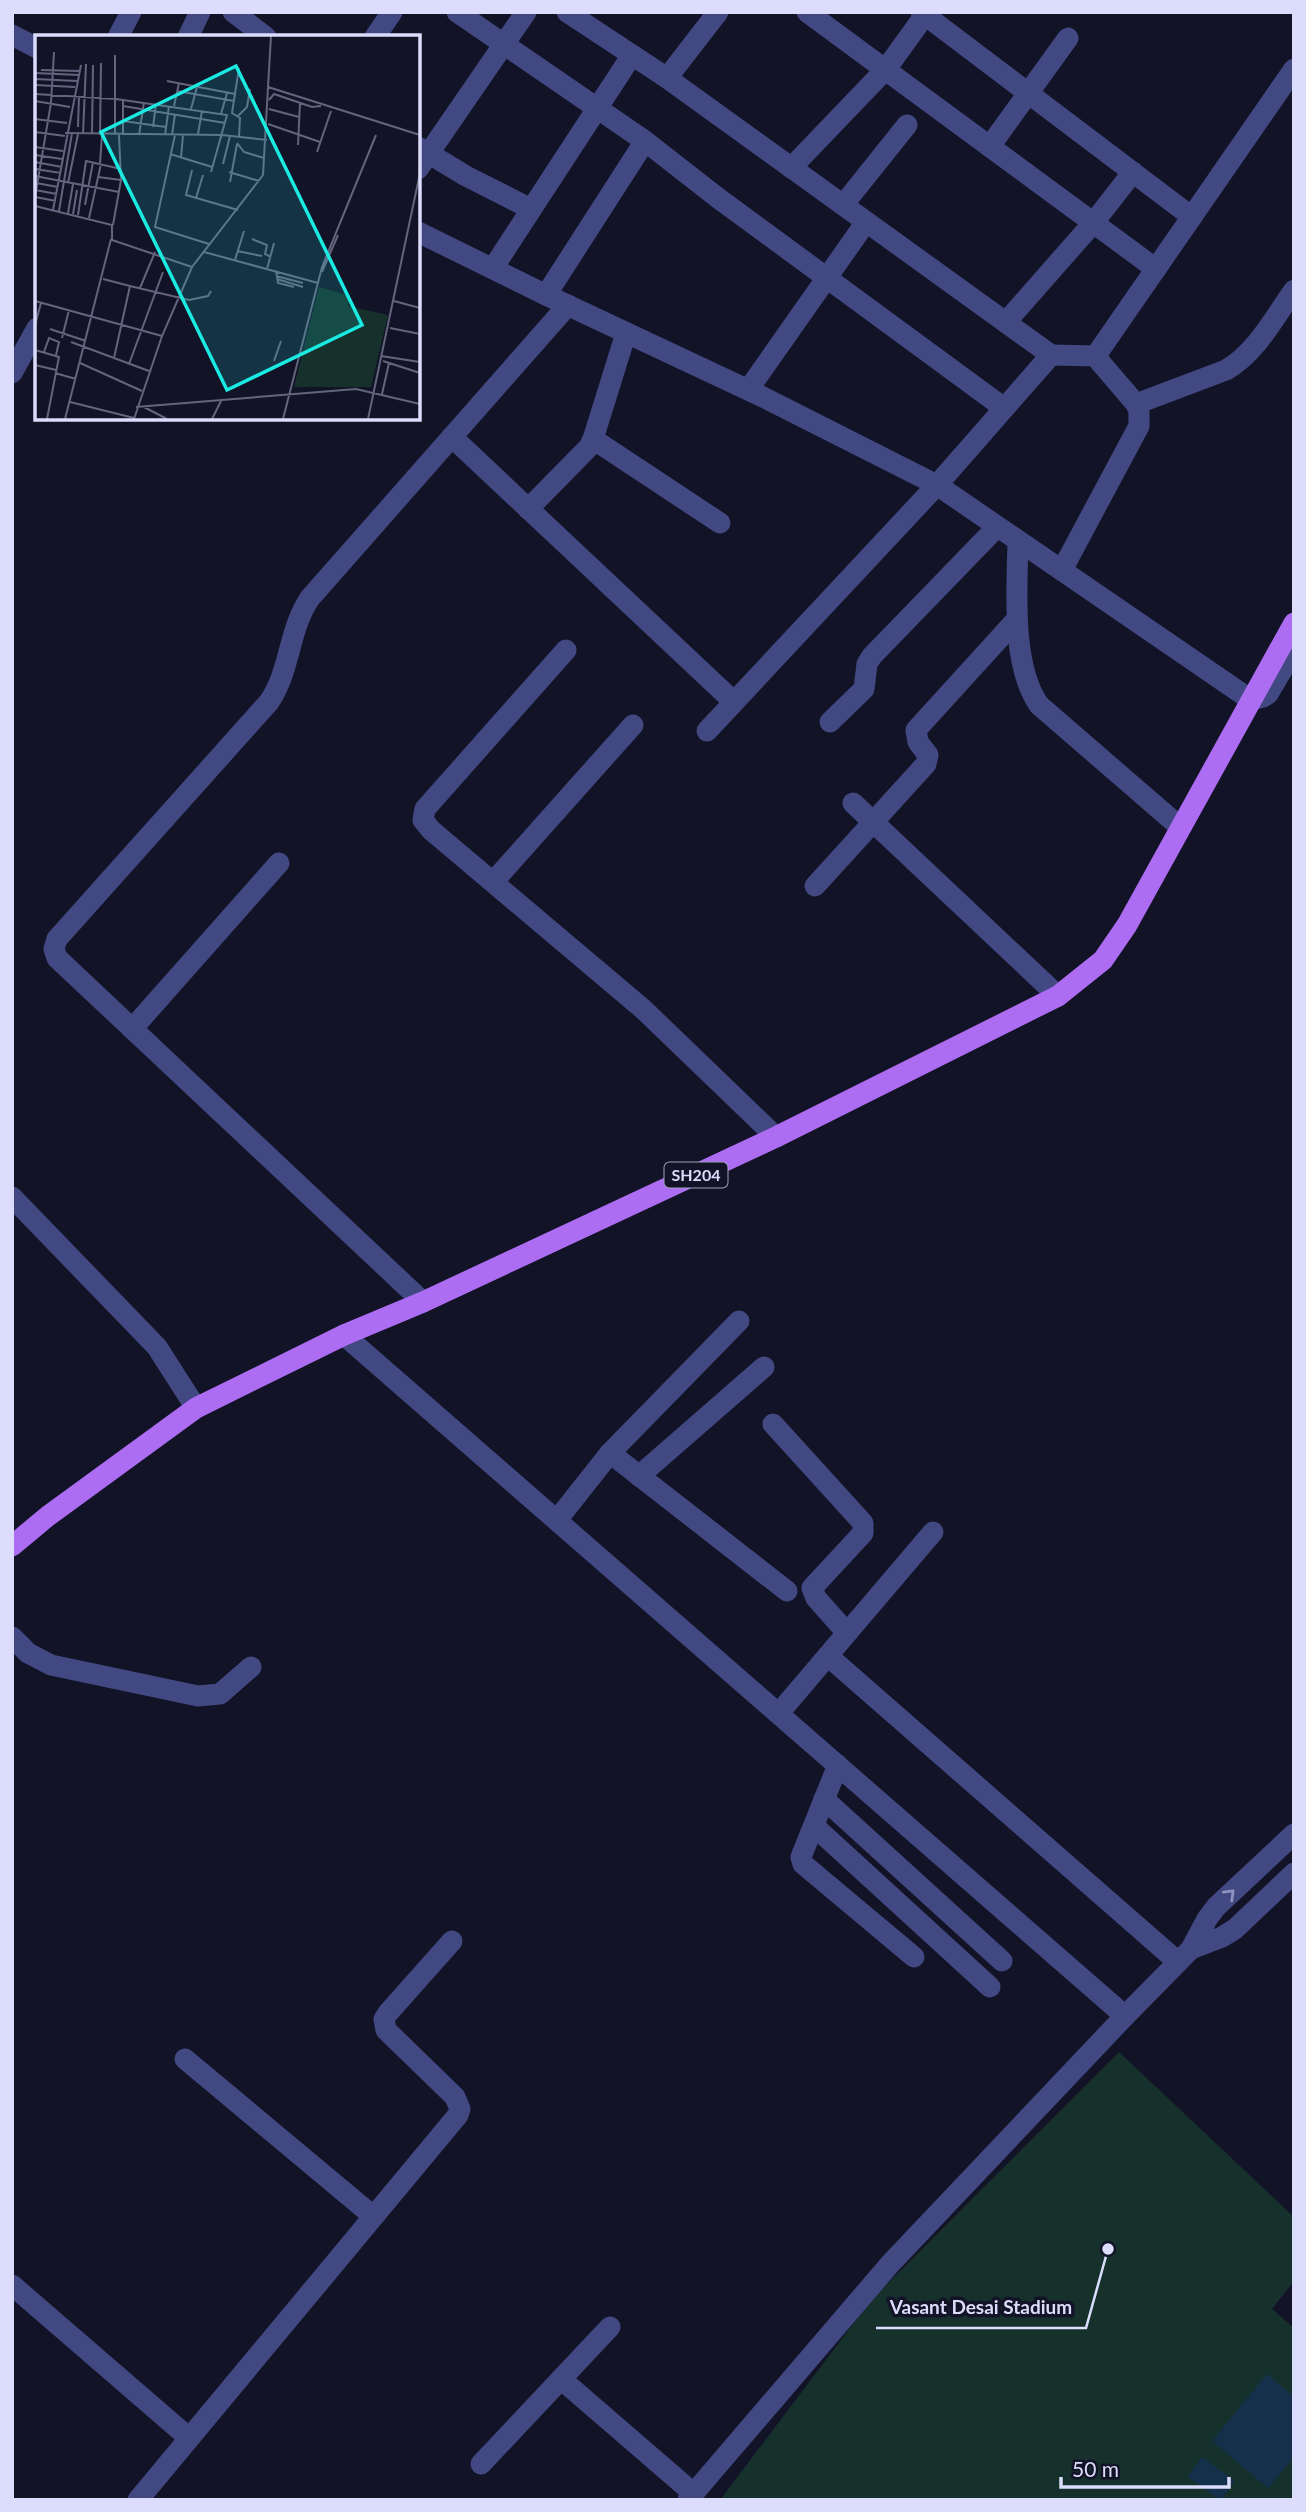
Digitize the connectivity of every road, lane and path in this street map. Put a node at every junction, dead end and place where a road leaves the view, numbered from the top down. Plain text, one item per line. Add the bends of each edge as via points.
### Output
1 (131, 12) edge
2 (200, 12) edge
3 (233, 12) edge
4 (392, 12) edge
5 (457, 12) edge
6 (526, 12) edge
7 (566, 12) edge
8 (718, 12) edge
9 (807, 12) edge
10 (923, 14) edge
11 (12, 35) edge
12 (119, 35) edge
13 (189, 35) edge
14 (263, 35) edge
15 (376, 35) edge
16 (1068, 38) dead end
17 (503, 44) junction
18 (35, 47) edge
19 (632, 55) junction
20 (886, 69) junction
21 (1294, 69) edge
22 (667, 78) junction
23 (1029, 94) junction
24 (597, 108) junction
25 (907, 125) dead end
26 (645, 142) junction
27 (990, 146) junction
28 (422, 157) edge
29 (791, 167) junction
30 (1133, 172) junction
31 (843, 205) junction
32 (531, 209) junction
33 (1192, 217) junction
34 (866, 222) junction
35 (1094, 222) junction
36 (420, 233) edge
37 (493, 268) junction
38 (1156, 269) junction
39 (827, 278) junction
40 (1294, 290) edge
41 (546, 295) junction
42 (568, 305) junction
43 (1006, 322) junction
44 (35, 332) edge
45 (626, 333) junction
46 (1051, 355) junction
47 (1098, 356) junction
48 (12, 372) edge
49 (748, 390) junction
50 (1136, 404) junction
51 (1004, 408) junction
52 (452, 437) junction
53 (593, 439) junction
54 (937, 485) junction
55 (528, 509) junction
56 (720, 523) dead end
57 (997, 527) junction
58 (1018, 541) junction
59 (1062, 570) junction
60 (1017, 619) junction
61 (1294, 623) edge
62 (566, 650) dead end
63 (1294, 650) edge
64 (1256, 691) junction
65 (734, 702) junction
66 (830, 722) dead end
67 (633, 725) dead end
68 (706, 731) dead end
69 (853, 803) dead end
70 (872, 821) junction
71 (1180, 827) junction
72 (279, 863) dead end
73 (493, 882) junction
74 (815, 886) dead end
75 (1058, 996) junction
76 (132, 1029) junction
77 (776, 1138) junction
78 (12, 1197) edge
79 (423, 1302) junction
80 (739, 1321) dead end
81 (344, 1335) junction
82 (764, 1367) dead end
83 (196, 1408) junction
84 (773, 1424) dead end
85 (610, 1452) junction
86 (639, 1476) junction
87 (557, 1520) junction
88 (933, 1532) dead end
89 (12, 1546) edge
90 (787, 1591) dead end
91 (847, 1633) junction
92 (12, 1637) edge
93 (828, 1656) junction
94 (251, 1667) dead end
95 (779, 1713) junction
96 (838, 1765) junction
97 (824, 1799) junction
98 (814, 1826) junction
99 (1294, 1834) edge
100 (1294, 1874) edge
101 (452, 1941) dead end
102 (1185, 1955) junction
103 (914, 1957) dead end
104 (1002, 1961) dead end
105 (990, 1987) dead end
106 (1125, 2016) junction
107 (185, 2059) dead end
108 (373, 2216) junction
109 (12, 2285) edge
110 (610, 2327) dead end
111 (561, 2379) junction
112 (189, 2438) junction
113 (481, 2464) dead end
114 (690, 2496) edge
115 (138, 2500) edge

1 - 12 street
2 - 13 street
3 - 14 street
4 - 15 street
5 - 17 street
6 - 17 street
7 - 19 street
8 - 22 street
9 - 20 street
10 - 20 street
10 - 23 street
11 - 18 street
16 - 23 street
17 - 24 street
17 - 28 street
19 - 22 street
19 - 24 street
20 - 27 street
20 - 29 street
21 - 33 street
22 - 29 street
23 - 27 street
23 - 30 street
24 - 26 street
24 - 32 street
25 - 31 street
26 - 39 street
26 - 41 street
27 - 35 street
28 - 32 street
29 - 31 street
30 - 33 street
30 - 35 street
31 - 34 street
32 - 37 street
33 - 38 street
34 - 39 street
34 - 43 street
35 - 38 street
35 - 43 street
36 - 37 street
37 - 41 street
38 - 47 street
39 - 49 street
39 - 51 street
40 - 50 street via 1238,363
41 - 42 street
42 - 45 street
42 - 52 street
43 - 46 street
44 - 48 street
45 - 49 street
45 - 53 street
46 - 47 street
46 - 51 street
47 - 50 street
49 - 54 street
50 - 59 street via 1139,426
51 - 54 street
52 - 55 street
52 - 76 street via 305,605 281,681 269,702 57,939 57,958
53 - 55 street
53 - 56 street
54 - 57 street
54 - 65 street
55 - 65 street
57 - 58 street
57 - 66 street via 872,656 864,689
58 - 59 street
58 - 60 street
59 - 64 street
60 - 70 street via 916,730 928,755 926,764
60 - 71 street via 1026,676 1040,705
61 - 64 main road, SH204
62 - 73 street via 423,814 431,831
63 - 64 street via 1268,694 1264,698
64 - 71 main road, SH204
65 - 68 street
67 - 73 street
69 - 70 street
70 - 74 street
70 - 75 street
71 - 75 main road, SH204 via 1103,960
72 - 76 street
73 - 77 street via 643,1009
75 - 77 main road, SH204
76 - 79 street
77 - 79 main road, SH204
78 - 83 street via 157,1347
79 - 81 main road, SH204
80 - 85 street
81 - 83 main road, SH204
81 - 87 street
82 - 86 street
83 - 89 main road, SH204
84 - 91 street via 863,1523 863,1533 812,1588
85 - 86 street
85 - 87 street
86 - 90 street
87 - 95 street
88 - 91 street
91 - 93 street
92 - 94 street via 28,1653 51,1665 198,1696 220,1694
93 - 95 street
93 - 102 street
95 - 96 street
96 - 97 street
96 - 106 street
97 - 98 street
97 - 104 street
98 - 103 street via 803,1864
98 - 105 street
102 -> 99 street via 1216,1908
100 - 102 street via 1235,1928
101 - 108 street via 388,2013 384,2024 455,2097 460,2109
102 - 106 street
106 - 114 street via 890,2264
107 - 108 street
108 - 112 street
109 - 112 street
110 - 111 street
111 - 113 street
111 - 114 street
112 - 115 street

